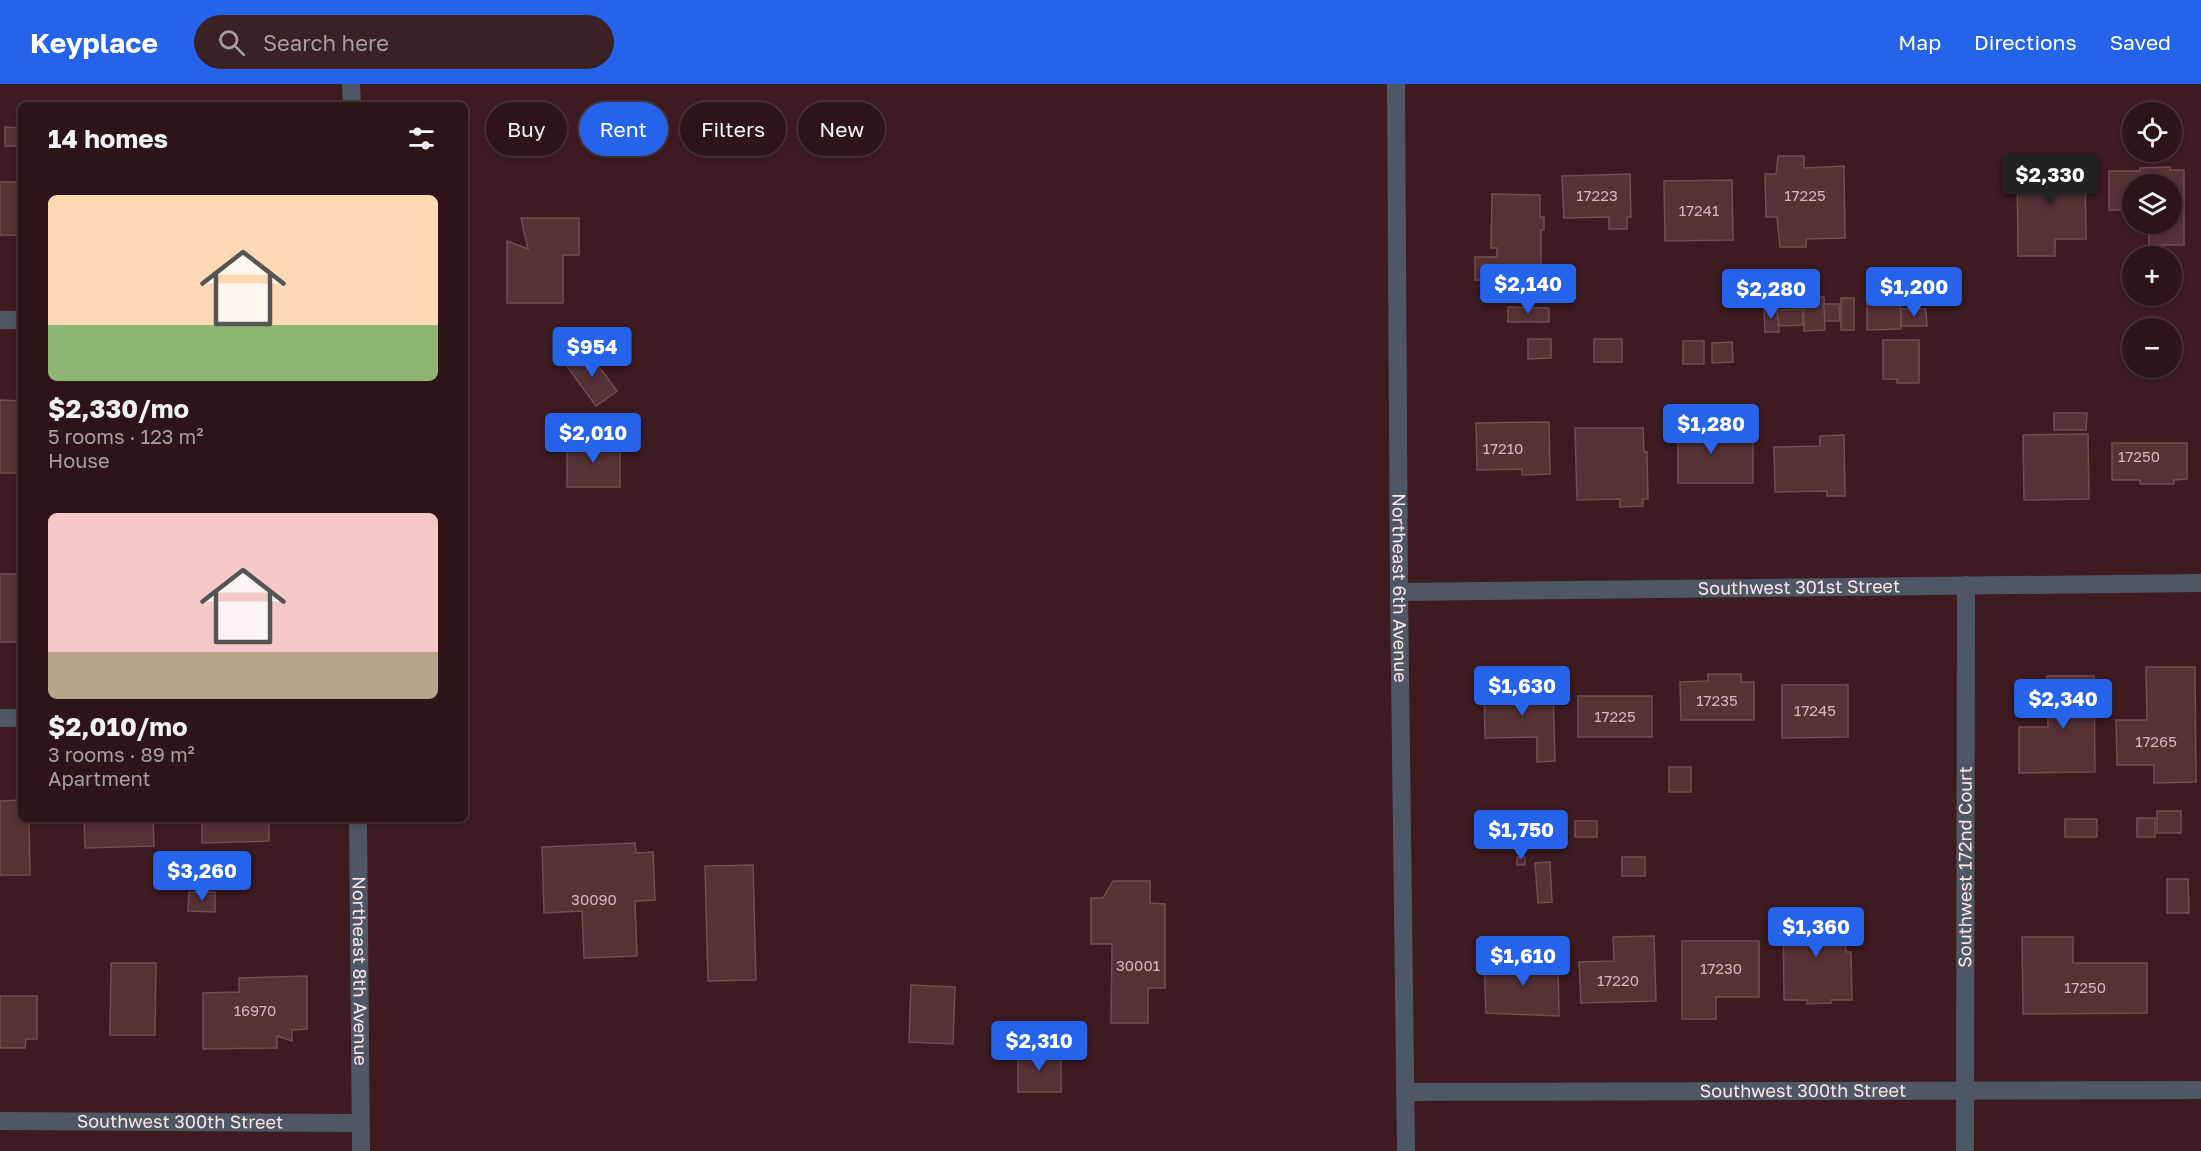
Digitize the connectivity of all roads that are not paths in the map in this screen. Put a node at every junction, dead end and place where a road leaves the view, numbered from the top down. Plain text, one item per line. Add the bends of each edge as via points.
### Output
1 (351, 84) edge
2 (1396, 84) edge
3 (352, 102) edge
4 (0, 320) edge
5 (18, 320) edge
6 (2201, 583) edge
7 (1966, 585) junction
8 (1399, 592) junction
9 (18, 717) edge
10 (0, 718) edge
11 (358, 822) edge
12 (1965, 1089) junction
13 (2201, 1090) edge
14 (1405, 1092) junction
15 (0, 1121) edge
16 (360, 1123) junction
17 (361, 1151) edge
18 (1406, 1151) edge
19 (1965, 1151) edge

1 - 3 street
2 - 8 street, Northeast 6th Avenue
4 - 5 street
6 - 7 street, Southwest 301st Street
7 - 8 street, Southwest 301st Street
7 - 12 street, Southwest 172nd Court
8 - 14 street, Northeast 6th Avenue
9 - 10 street
11 - 16 street, Northeast 8th Avenue
12 - 13 street, Southwest 300th Street
12 - 14 street, Southwest 300th Street
12 - 19 street, Southwest 172nd Court
14 - 18 street, Northeast 6th Avenue
15 - 16 street, Southwest 300th Street
16 - 17 street, Northeast 8th Avenue

